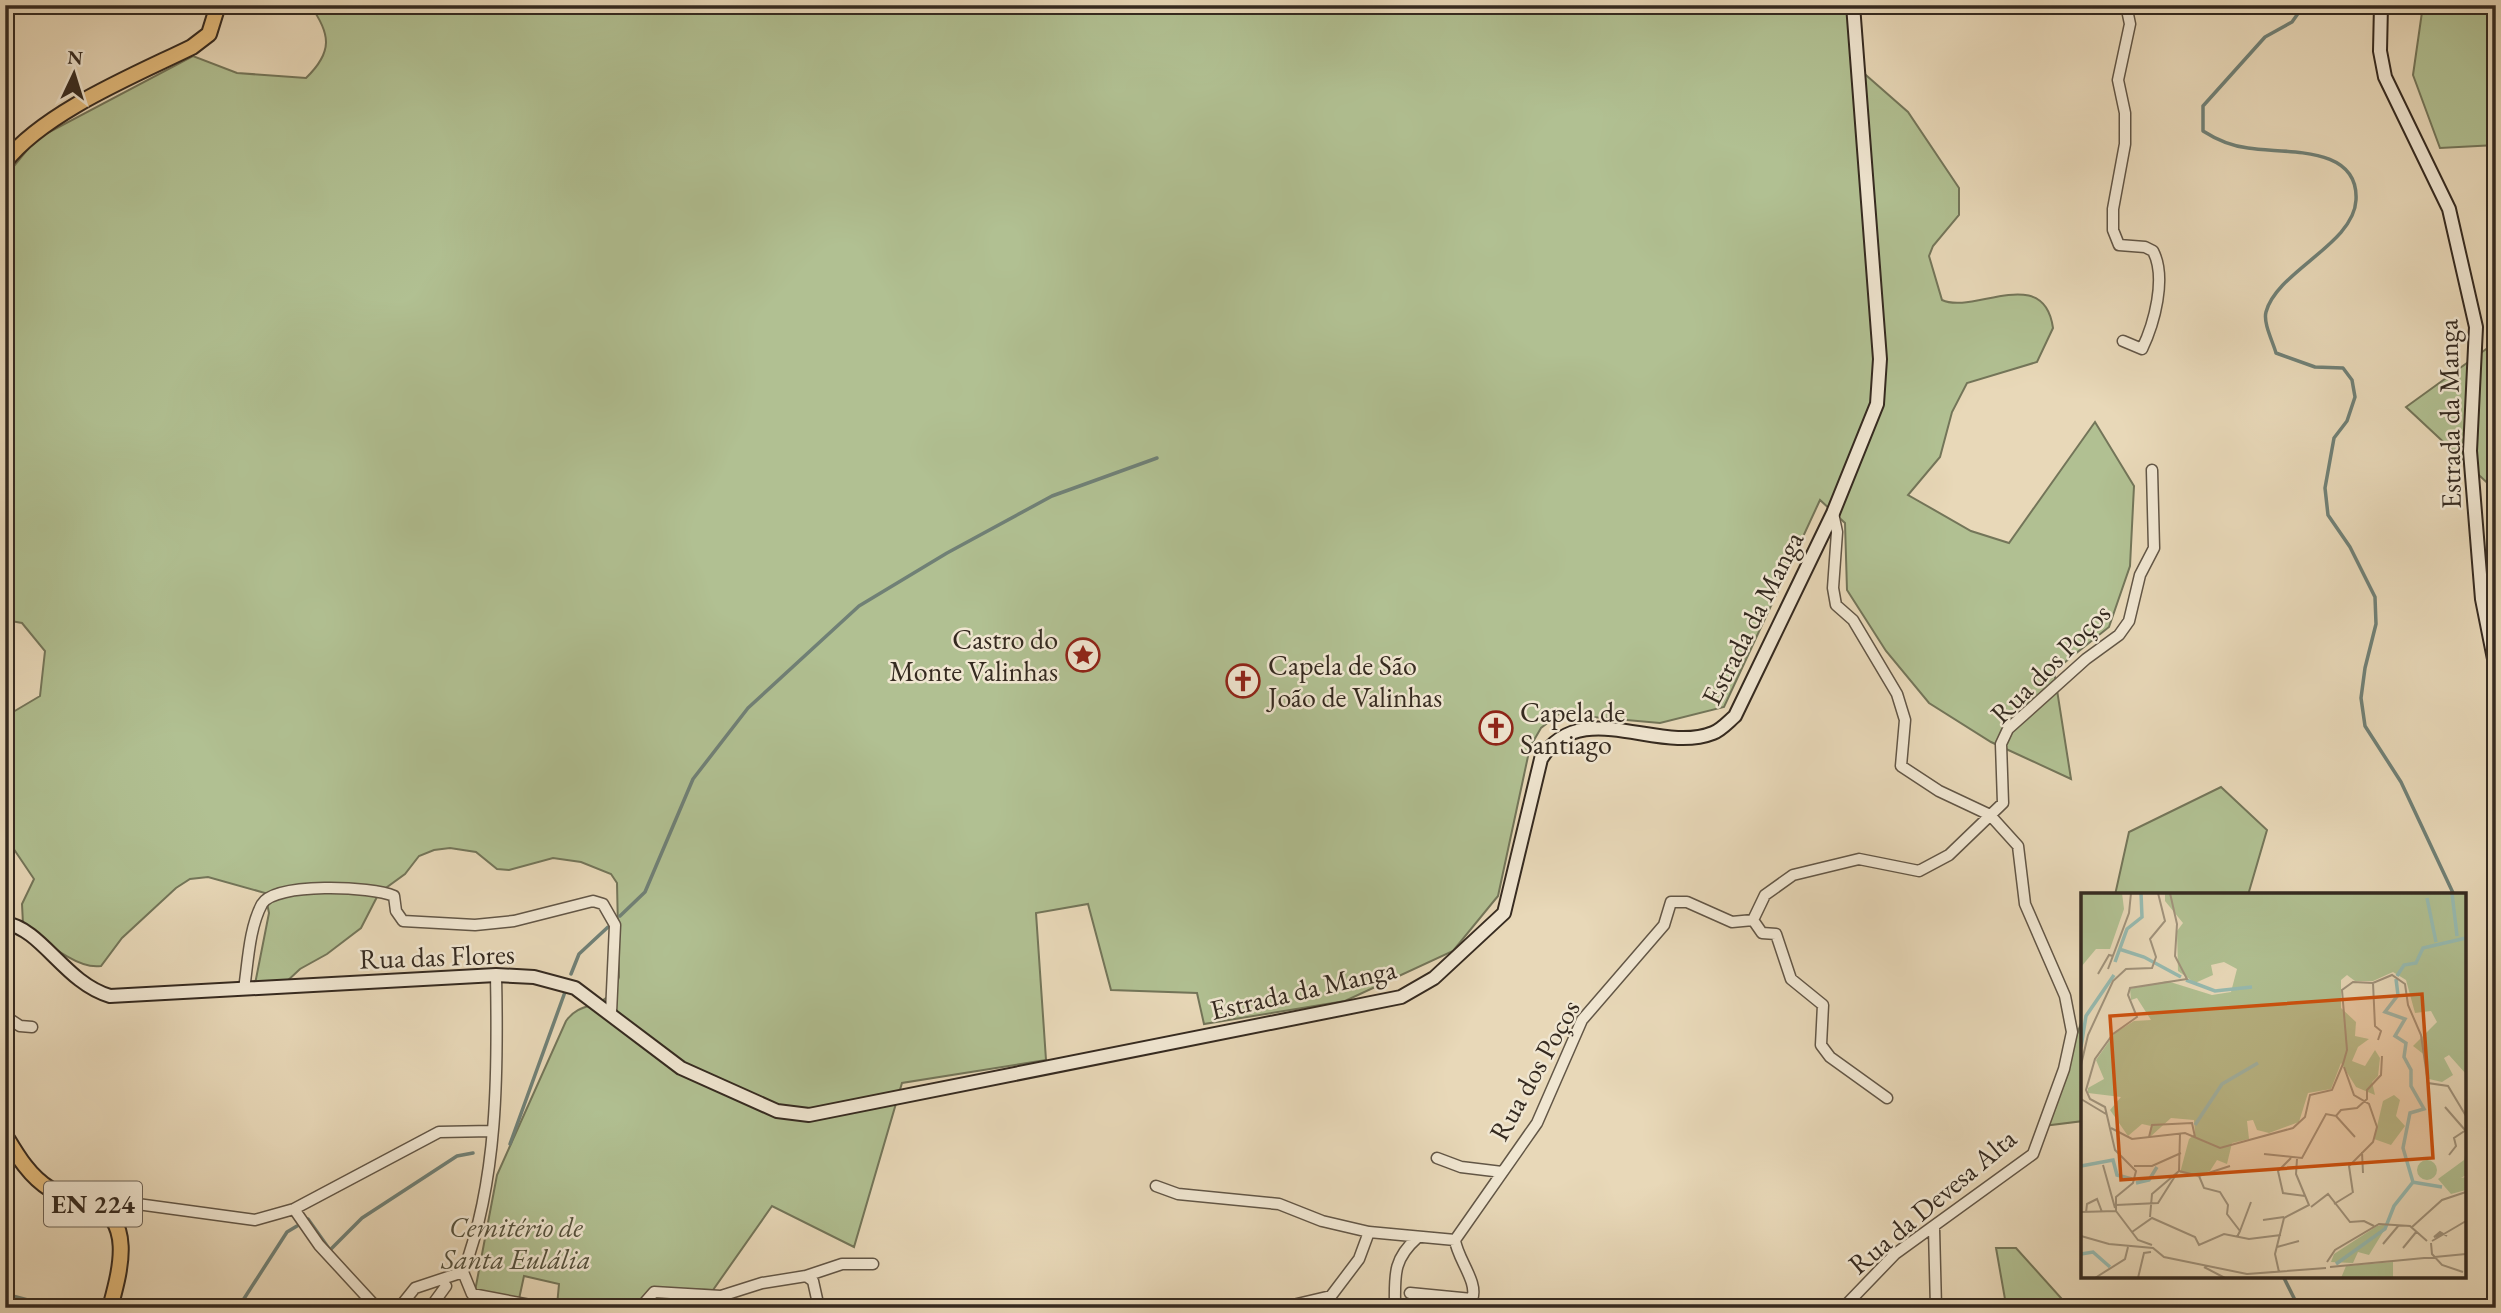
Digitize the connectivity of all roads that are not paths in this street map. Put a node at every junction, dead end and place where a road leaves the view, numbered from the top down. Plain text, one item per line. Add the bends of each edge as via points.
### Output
1 (218, 5) edge
2 (1853, 5) edge
3 (2126, 5) edge
4 (2381, 5) edge
5 (5, 162) edge
6 (2123, 341) dead end
7 (2152, 470) dead end
8 (1833, 513) junction
9 (2496, 669) edge
10 (1990, 815) junction
11 (1753, 920) junction
12 (5, 922) edge
13 (496, 975) junction
14 (244, 989) junction
15 (611, 1013) junction
16 (5, 1016) edge
17 (32, 1027) dead end
18 (941, 1089) joint
19 (1886, 1098) dead end
20 (492, 1131) junction
21 (5, 1135) edge
22 (1437, 1158) dead end
23 (1502, 1172) junction
24 (1156, 1185) dead end
25 (294, 1209) junction
26 (107, 1212) junction
27 (1934, 1228) junction
28 (1369, 1232) junction
29 (1417, 1238) junction
30 (1455, 1240) junction
31 (873, 1264) dead end
32 (463, 1272) junction
33 (806, 1276) junction
34 (446, 1286) dead end
35 (1410, 1293) dead end
36 (110, 1308) edge
37 (377, 1308) edge
38 (400, 1308) edge
39 (430, 1308) edge
40 (546, 1308) edge
41 (640, 1308) edge
42 (819, 1308) edge
43 (1280, 1308) edge
44 (1395, 1308) edge
45 (1843, 1308) edge
46 (1936, 1308) edge

1 - 5 main road via 209,34 192,47 60,117 18,146
2 - 8 street, Estrada da Manga via 1880,359 1877,404
3 - 6 street via 2130,24 2118,80 2125,113 2124,159 2113,230 2119,246 2153,251 2159,271 2157,316 2142,349
4 - 9 street, Estrada da Manga via 2380,51 2385,77 2449,209 2476,327 2470,450 2482,599
7 - 10 street, Rua dos Poços via 2154,548 2140,575 2129,621 2119,635 2008,729 2001,744 2003,803
8 - 10 street, Rua da Devesa Alta via 1836,605 1853,620 1897,694 1905,720 1901,766
8 - 18 street, Estrada da Manga via 1735,716 1714,733 1689,738 1589,727 1550,744 1541,759 1504,913 1434,978 1401,997
10 - 11 street, Rua dos Poços via 1949,855 1919,871 1859,859 1793,875 1765,895
10 - 27 street, Rua da Devesa Alta via 2018,846 2025,904 2065,996 2072,1032 2064,1069 2033,1154
11 - 19 street via 1762,933 1776,934 1791,979 1823,1005 1821,1045 1830,1057
11 - 23 street, Rua dos Poços via 1732,922 1687,902 1671,902 1664,925 1582,1020 1537,1123
12 - 14 street, Rua das Flores via 27,933 83,985 110,996
13 - 14 street, Rua das Flores
13 - 15 street, Rua das Flores via 534,977 575,988
13 - 20 street
14 - 15 street via 255,925 262,904 276,893 332,888 385,892 394,896 403,921 449,925 514,921 593,901 603,904 615,925
15 - 18 street, Rua das Flores via 681,1068 777,1111 810,1115
16 - 17 street via 20,1026
20 - 25 street via 439,1132
20 - 32 street via 479,1230
21 - 26 main road, EN 224 via 35,1178 52,1190
22 - 23 street via 1461,1167
23 - 30 street, Rua dos Poços
24 - 28 street via 1178,1194 1279,1204
25 - 26 street via 255,1220 131,1203
25 - 37 street via 319,1245
26 - 36 main road, EN 224 via 118,1228 122,1247
27 - 45 street, Rua da Devesa Alta via 1895,1254
27 - 46 street
28 - 29 street
28 - 43 street via 1359,1259 1331,1296
29 - 30 street
29 - 44 street via 1401,1252 1395,1274
30 - 35 street via 1456,1254 1475,1290 1472,1299
31 - 33 street via 842,1264
32 - 38 street via 415,1288
32 - 40 street via 472,1294
33 - 41 street via 721,1296 654,1292
33 - 42 street via 813,1281
34 - 39 street

